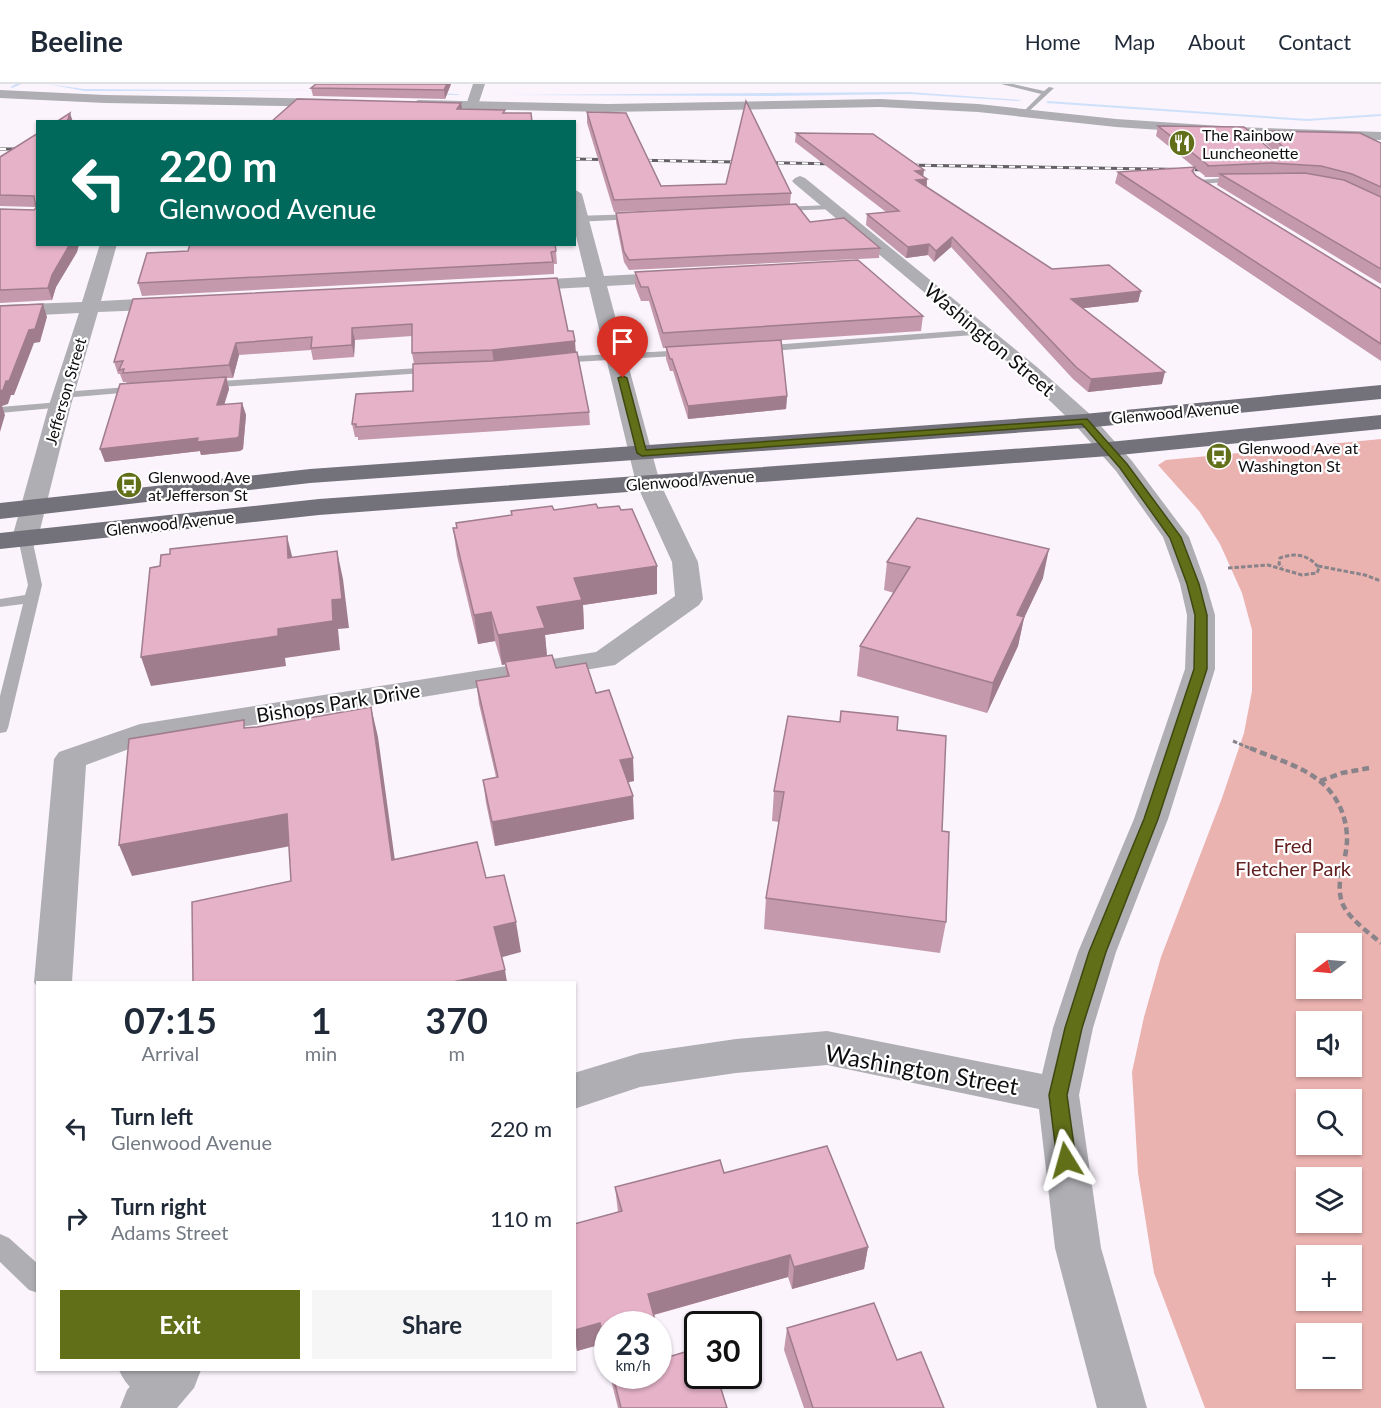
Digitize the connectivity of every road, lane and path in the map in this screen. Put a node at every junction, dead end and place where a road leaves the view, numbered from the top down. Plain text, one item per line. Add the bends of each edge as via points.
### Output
1 (479, 84) edge
2 (1004, 84) edge
3 (1052, 84) edge
4 (1046, 93) junction
5 (0, 94) edge
6 (348, 103) edge
7 (403, 104) edge
8 (472, 105) junction
9 (1025, 113) junction
10 (1381, 136) edge
11 (1252, 180) edge
12 (800, 181) dead end
13 (1199, 182) joint
14 (1220, 195) edge
15 (832, 207) junction
16 (768, 210) edge
17 (649, 215) edge
18 (577, 219) edge
19 (108, 246) edge
20 (901, 264) junction
21 (878, 265) edge
22 (691, 276) edge
23 (596, 281) junction
24 (502, 286) edge
25 (195, 302) edge
26 (88, 307) junction
27 (0, 311) edge
28 (982, 332) junction
29 (751, 349) edge
30 (694, 352) edge
31 (618, 357) junction
32 (544, 361) edge
33 (450, 370) edge
34 (199, 385) edge
35 (152, 388) edge
36 (1381, 393) edge
37 (61, 400) junction
38 (0, 410) edge
39 (1084, 421) junction
40 (1381, 422) edge
41 (1109, 449) junction
42 (642, 453) junction
43 (648, 483) junction
44 (33, 507) junction
45 (0, 511) edge
46 (12, 539) edge
47 (1318, 566) junction
48 (1282, 567) junction
49 (1228, 568) dead end
50 (1381, 581) edge
51 (32, 599) junction
52 (0, 603) edge
53 (0, 728) edge
54 (1233, 741) dead end
55 (1369, 768) dead end
56 (1320, 781) junction
57 (1381, 942) edge
58 (53, 981) edge
59 (576, 1090) edge
60 (1058, 1095) junction
61 (0, 1246) edge
62 (36, 1279) edge
63 (1122, 1408) edge

1 - 8 street
2 - 4 lane
3 - 4 lane
4 - 9 lane
5 - 6 street
7 - 8 street
8 - 9 street via 608,108 880,103
9 - 10 street via 1249,134
11 - 13 lane
12 - 15 street, Washington Street
13 - 14 street
15 - 16 lane
15 - 20 street, Washington Street
17 - 18 lane
18 - 23 street
19 - 26 street, Jefferson Street
20 - 21 street
20 - 28 street, Washington Street
22 - 23 street
23 - 24 street
23 - 31 street
25 - 26 street
26 - 27 street
26 - 37 street, Jefferson Street
28 - 29 lane
28 - 39 street, Washington Street
30 - 31 lane
31 - 32 lane
31 - 42 street
33 - 34 lane
35 - 37 lane
36 - 39 main road, Glenwood Avenue
37 - 38 lane
37 - 44 street, Jefferson Street
39 - 41 street, Washington Street
39 - 42 main road, Glenwood Avenue
40 - 41 main road, Glenwood Avenue
41 - 43 main road, Glenwood Avenue
41 - 60 street, Washington Street via 1176,537 1201,615 1200,669 1151,819 1097,952 1073,1028
42 - 43 street
42 - 44 main road, Glenwood Avenue via 310,476
43 - 46 main road, Glenwood Avenue via 319,507
43 - 58 street, Bishops Park Drive via 685,562 689,599 605,659 141,734 70,759
44 - 45 main road, Glenwood Avenue
44 - 46 street, Jefferson Street
46 - 51 lane via 35,585
47 - 48 path via 1317,573 1304,575
47 - 48 path via 1307,557 1290,554 1280,558
47 - 50 path
48 - 49 path
51 - 52 lane
51 - 53 lane
54 - 56 path
55 - 56 path
56 - 57 path via 1334,795 1344,817 1347,840 1340,874 1341,902 1358,924
59 - 60 street, Washington Street via 640,1070 827,1048
60 - 63 street, Washington Street via 1078,1248
61 - 62 lane

